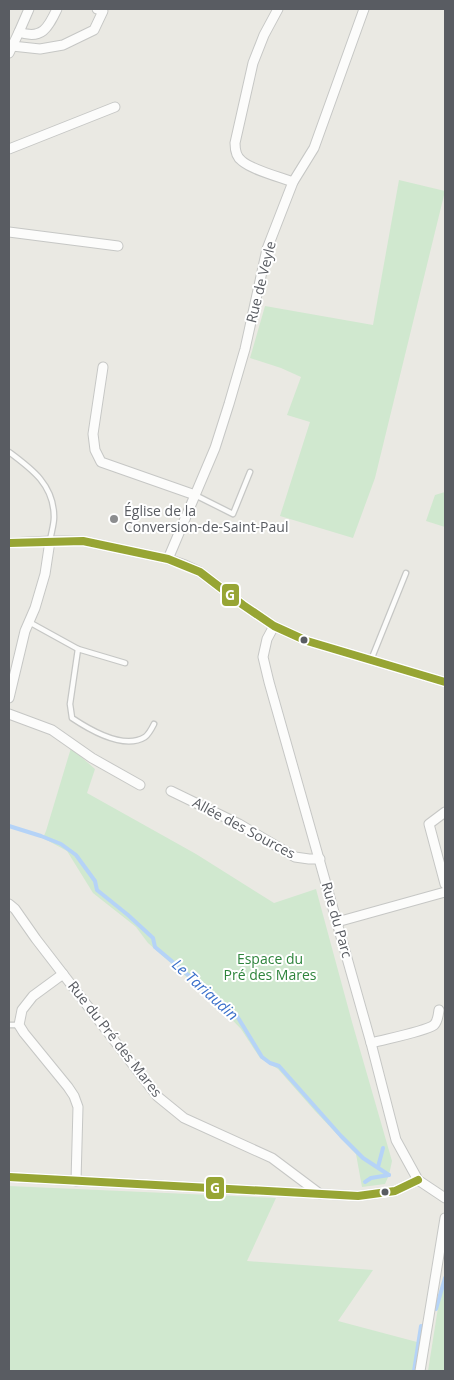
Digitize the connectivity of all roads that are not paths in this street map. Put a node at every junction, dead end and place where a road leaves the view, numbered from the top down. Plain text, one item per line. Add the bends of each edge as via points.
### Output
1 (29, 9) edge
2 (56, 9) edge
3 (97, 9) edge
4 (278, 9) edge
5 (364, 9) edge
6 (19, 32) junction
7 (10, 50) edge
8 (115, 107) dead end
9 (9, 149) edge
10 (293, 182) junction
11 (9, 232) edge
12 (118, 246) dead end
13 (103, 367) dead end
14 (9, 452) edge
15 (250, 472) dead end
16 (195, 495) junction
17 (50, 541) junction
18 (9, 542) edge
19 (168, 559) junction
20 (406, 573) dead end
21 (28, 622) junction
22 (274, 626) junction
23 (78, 649) junction
24 (371, 660) junction
25 (125, 663) dead end
26 (445, 682) edge
27 (9, 698) edge
28 (9, 714) edge
29 (154, 724) dead end
30 (140, 785) dead end
31 (171, 791) dead end
32 (445, 812) edge
33 (320, 859) junction
34 (445, 884) edge
35 (445, 892) edge
36 (9, 904) edge
37 (337, 922) junction
38 (63, 974) junction
39 (439, 1010) dead end
40 (9, 1025) edge
41 (19, 1025) junction
42 (371, 1042) junction
43 (9, 1177) edge
44 (418, 1180) junction
45 (76, 1181) junction
46 (320, 1194) junction
47 (445, 1198) edge
48 (445, 1218) edge
49 (420, 1371) edge

1 - 6 street
2 - 6 street via 49,25 41,33 30,36
3 - 7 street via 103,12 94,30 63,45 40,50
4 - 10 street via 253,63 234,143 240,160
5 - 10 street, Rue de Veyle via 314,148
6 - 7 street
8 - 9 street
10 - 16 street, Rue de Veyle via 268,249 229,404
11 - 12 street
13 - 16 street via 93,434 101,462
14 - 17 lane via 46,484 54,517
15 - 16 lane via 233,514
16 - 19 street, Rue de Veyle
17 - 18 street
17 - 19 street via 83,541
17 - 21 street via 45,574
19 - 22 street via 200,572
20 - 24 lane
21 - 23 lane
21 - 27 street
22 - 24 street via 307,641
22 - 33 street, Rue du Parc via 263,657
23 - 25 lane
23 - 29 lane via 70,704 72,718 123,742 147,736
24 - 26 street
28 - 30 street via 52,730 92,758
31 - 33 street, Allée des Sources via 239,824 295,857
32 - 34 street via 429,824
33 - 37 street, Rue du Parc
35 - 37 street
36 - 38 street, Rue du Pré des Mares
37 - 42 street, Rue du Parc
38 - 41 street via 32,996 22,1010
38 - 46 street, Rue du Pré des Mares via 157,1096 184,1118 272,1158
39 - 42 street via 434,1025 424,1030
40 - 41 lane
41 - 45 street via 74,1096 78,1107
42 - 44 street, Rue du Parc via 396,1140
43 - 45 street
44 - 46 street via 395,1191 358,1196
44 - 47 street, Rue du Parc
45 - 46 street
48 - 49 street

